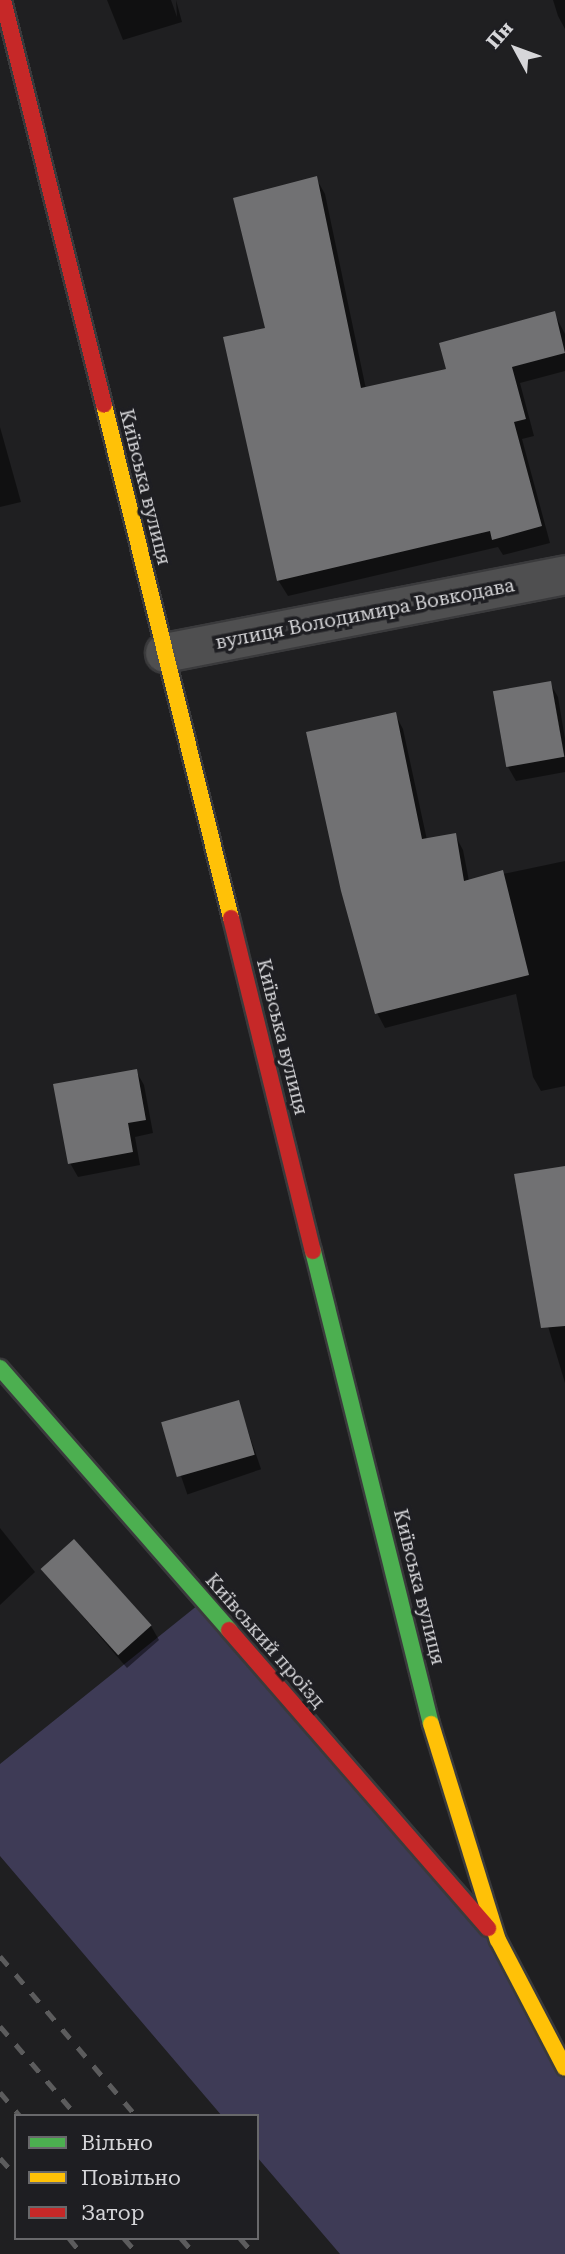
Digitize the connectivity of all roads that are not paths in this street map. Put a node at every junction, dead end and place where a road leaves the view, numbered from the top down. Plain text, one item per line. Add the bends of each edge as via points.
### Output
1 (3, 0) edge
2 (565, 575) edge
3 (164, 653) junction
4 (0, 1368) edge
5 (498, 1940) junction
6 (565, 2068) edge

1 - 3 street, Київська вулиця
2 - 3 street, вулиця Володимира Вовкодава
3 - 5 street, Київська вулиця via 431,1725
4 - 5 street, Київський проїзд
5 - 6 street, Київська вулиця

